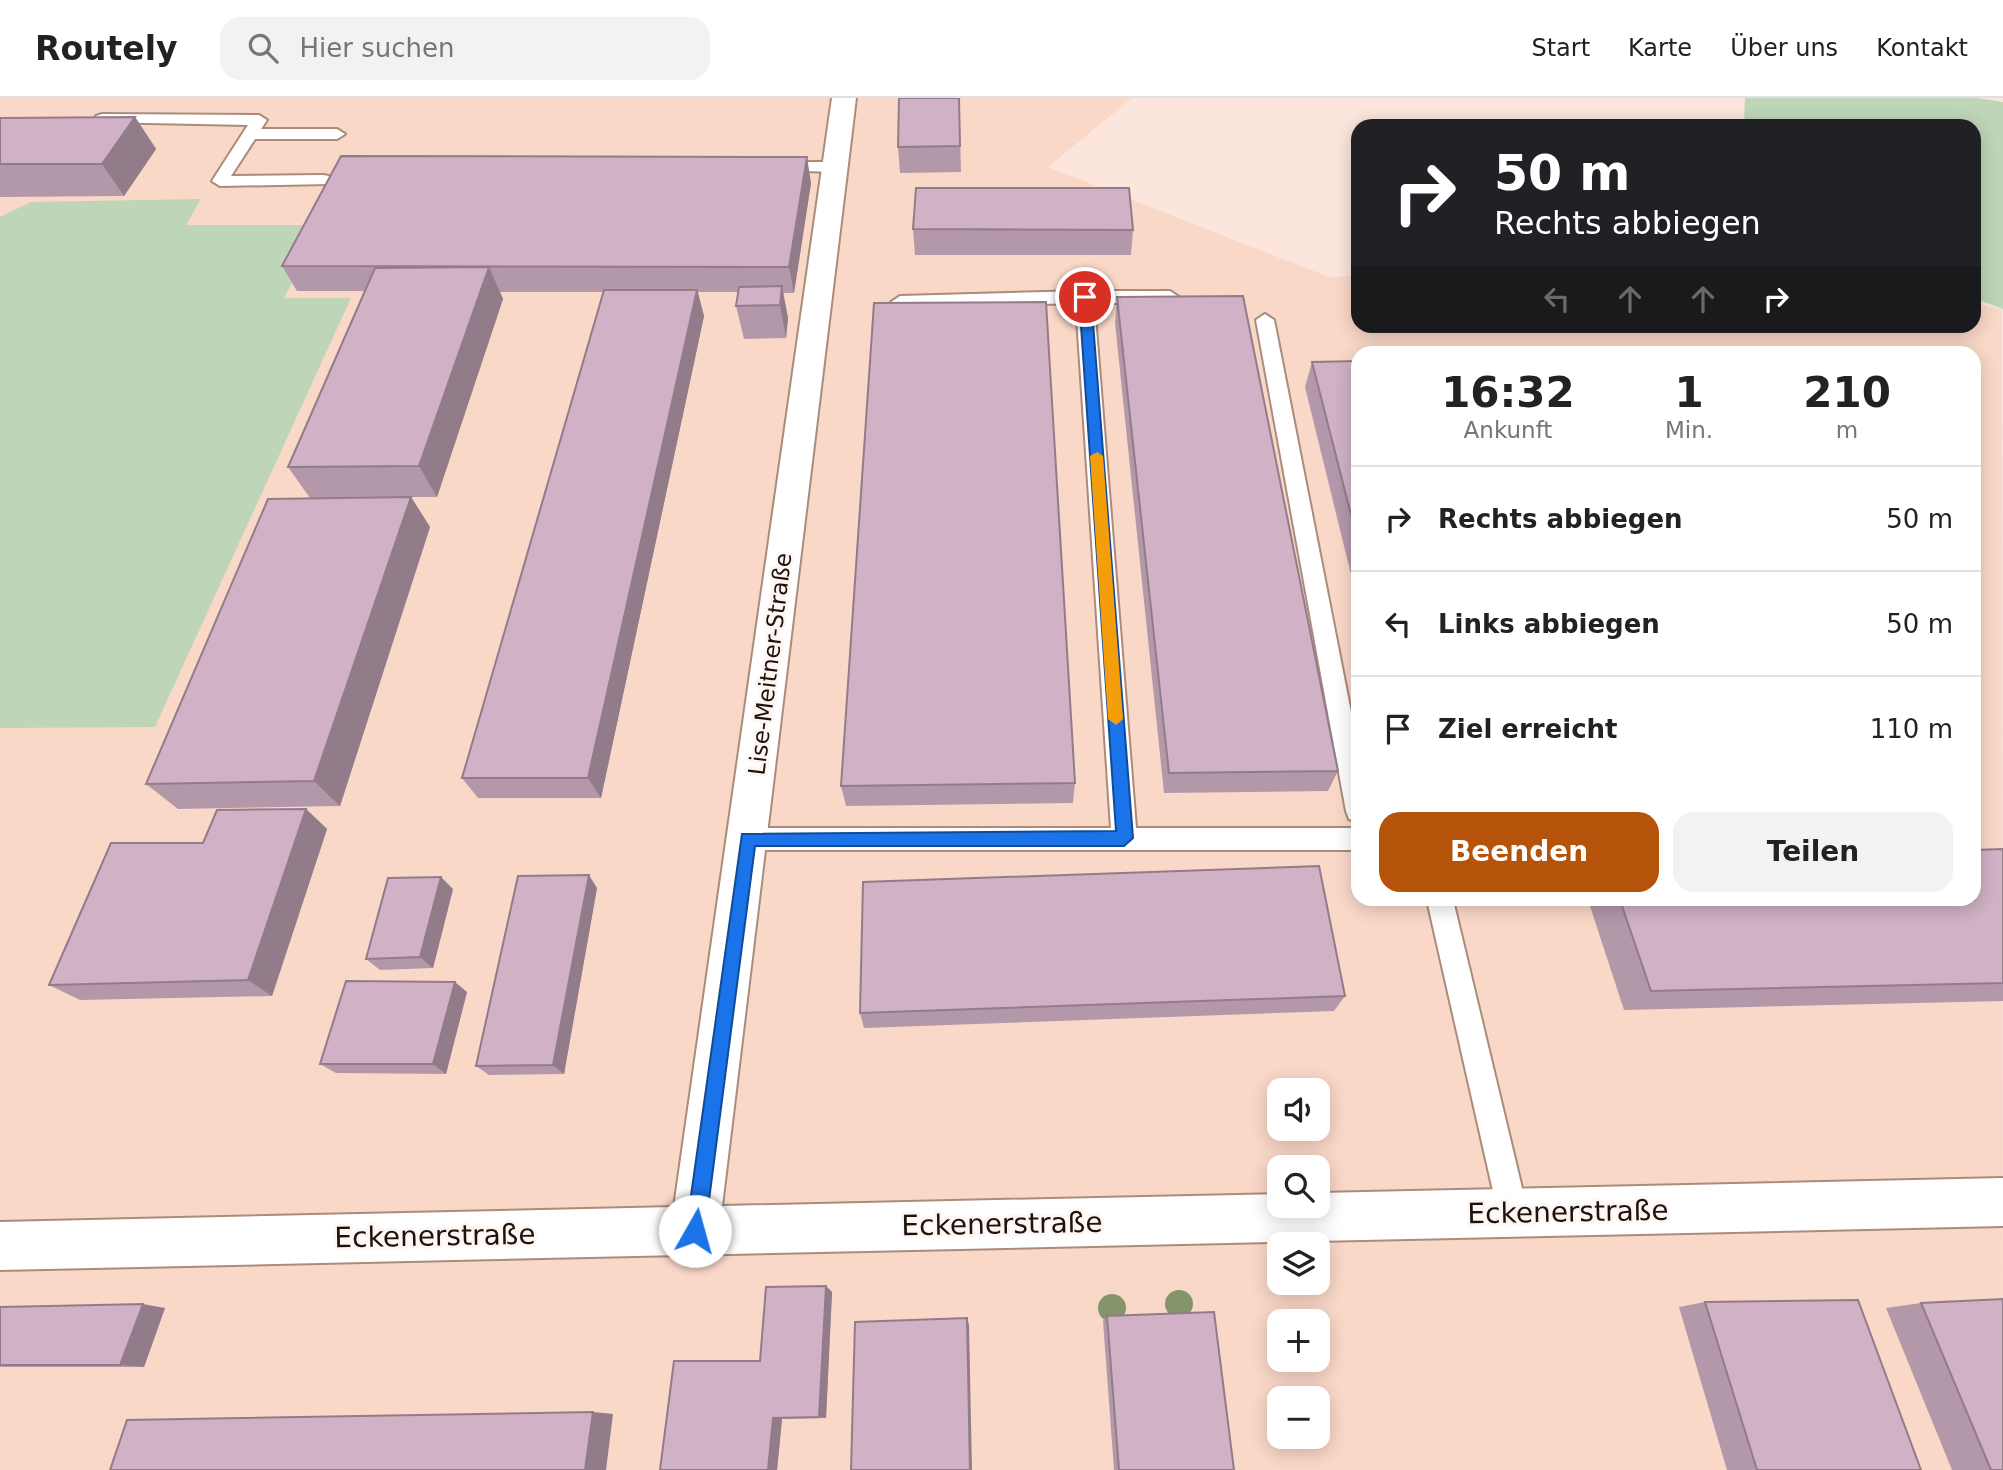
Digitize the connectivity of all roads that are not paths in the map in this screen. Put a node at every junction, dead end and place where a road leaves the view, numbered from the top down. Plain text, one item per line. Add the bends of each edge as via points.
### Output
1 (845, 98) edge
2 (79, 119) edge
3 (251, 134) junction
4 (337, 134) dead end
5 (754, 167) edge
6 (835, 167) junction
7 (323, 180) dead end
8 (1085, 297) junction
9 (1170, 297) edge
10 (900, 302) edge
11 (1265, 320) dead end
12 (1351, 774) edge
13 (1124, 838) junction
14 (747, 839) junction
15 (1351, 839) edge
16 (1441, 906) edge
17 (2003, 1202) edge
18 (1513, 1213) junction
19 (695, 1231) junction
20 (0, 1246) edge

1 - 6 street, Lise-Meitner-Straße
2 - 3 lane via 259,120
3 - 4 lane
3 - 7 lane via 220,181
5 - 6 lane
6 - 14 street, Lise-Meitner-Straße
8 - 9 lane
8 - 10 lane
8 - 13 lane
11 - 12 lane
13 - 14 lane
13 - 15 lane
14 - 19 street, Lise-Meitner-Straße
16 - 18 lane
17 - 18 street, Eckenerstraße
18 - 19 street, Eckenerstraße
19 - 20 street, Eckenerstraße

